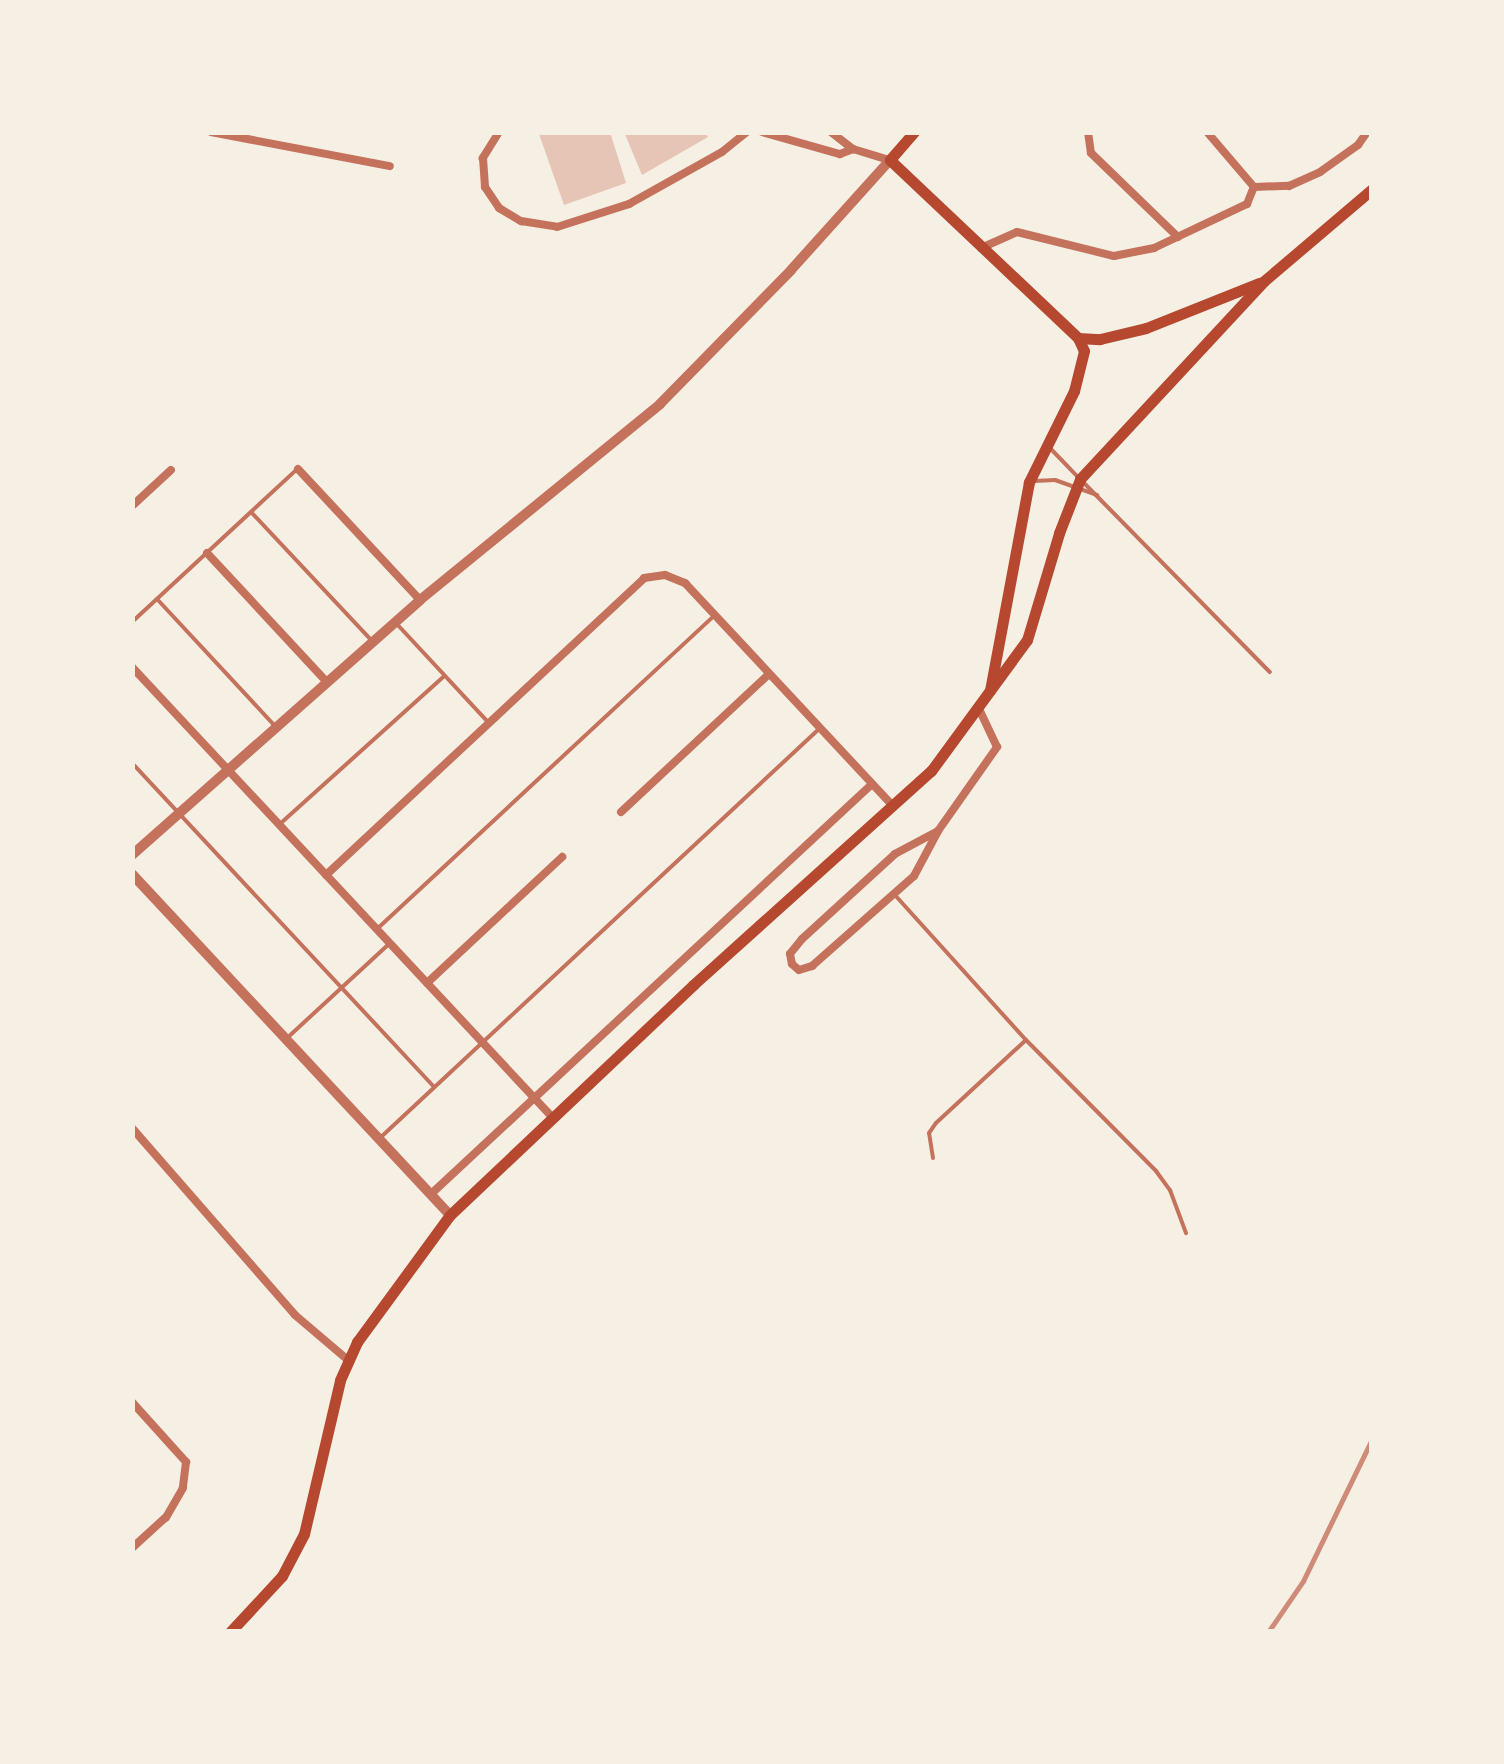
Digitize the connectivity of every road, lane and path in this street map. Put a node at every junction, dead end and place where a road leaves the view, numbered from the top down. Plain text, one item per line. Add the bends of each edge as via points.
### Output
1 (211, 132) edge
2 (500, 132) edge
3 (747, 132) edge
4 (762, 132) edge
5 (830, 132) edge
6 (914, 132) edge
7 (1088, 132) edge
8 (1207, 132) edge
9 (1367, 132) edge
10 (853, 149) junction
11 (890, 160) junction
12 (390, 166) dead end
13 (1254, 187) junction
14 (1372, 189) edge
15 (1178, 237) junction
16 (981, 248) junction
17 (1264, 281) junction
18 (1078, 338) junction
19 (1046, 444) junction
20 (298, 468) joint
21 (171, 470) dead end
22 (1029, 482) junction
23 (1078, 483) junction
24 (132, 506) edge
25 (252, 512) junction
26 (207, 553) junction
27 (158, 599) junction
28 (420, 600) junction
29 (715, 615) junction
30 (132, 622) edge
31 (395, 622) junction
32 (373, 642) junction
33 (132, 666) edge
34 (1270, 672) dead end
35 (770, 674) junction
36 (444, 676) junction
37 (328, 682) junction
38 (990, 694) junction
39 (979, 709) junction
40 (488, 723) junction
41 (276, 727) junction
42 (820, 728) junction
43 (132, 764) edge
44 (228, 770) junction
45 (872, 784) junction
46 (894, 807) junction
47 (621, 812) dead end
48 (179, 814) junction
49 (280, 825) junction
50 (938, 831) junction
51 (132, 855) edge
52 (562, 857) dead end
53 (132, 874) edge
54 (326, 874) junction
55 (894, 894) junction
56 (377, 929) junction
57 (390, 943) junction
58 (427, 983) junction
59 (341, 988) junction
60 (286, 1039) junction
61 (1026, 1040) junction
62 (482, 1042) junction
63 (434, 1087) junction
64 (534, 1098) junction
65 (553, 1118) junction
66 (132, 1128) edge
67 (378, 1138) junction
68 (933, 1158) dead end
69 (431, 1194) junction
70 (450, 1215) junction
71 (1186, 1233) dead end
72 (349, 1360) junction
73 (132, 1402) edge
74 (132, 1548) edge
75 (230, 1632) edge

1 - 12 street
2 - 3 street via 483,158 485,187 499,208 522,221 557,227 629,204
4 - 10 street via 840,154
5 - 10 street
6 - 11 main road
7 - 15 street via 1091,153
8 - 13 street
9 - 13 street via 1320,172 1289,186
10 - 11 street
11 - 16 main road
11 - 28 street via 660,404
13 - 15 street via 1247,204
14 - 17 main road
15 - 16 street via 1114,256 1016,232
16 - 18 main road
17 - 18 main road via 1146,328
17 - 23 main road
18 - 19 main road via 1084,366
19 - 22 main road
19 - 23 lane
20 - 25 lane
20 - 28 street
21 - 24 street
22 - 23 lane
22 - 38 main road
23 - 34 lane via 1101,497
23 - 38 main road via 1027,640
25 - 26 lane
25 - 32 lane
26 - 27 lane
26 - 37 street
27 - 30 lane
27 - 41 lane
28 - 31 street
29 - 35 street
29 - 40 street via 685,583 644,578
29 - 56 lane
31 - 32 street
31 - 36 lane
32 - 37 street
33 - 44 street
35 - 42 street
35 - 47 street
36 - 40 lane
36 - 49 lane
37 - 41 street
38 - 39 main road
39 - 46 main road
39 - 50 street via 997,747
40 - 54 street
41 - 44 street
42 - 45 street
42 - 62 lane
43 - 48 lane
44 - 48 street
44 - 49 street
45 - 46 street
45 - 64 street
46 - 65 main road
48 - 51 street
48 - 59 lane
49 - 54 street
50 - 55 street via 914,876
50 - 55 street via 895,854 802,939 790,954 792,964 799,970 812,966
52 - 58 street
53 - 60 street
54 - 56 street
55 - 61 lane
56 - 57 street
57 - 58 street
57 - 59 lane
58 - 62 street
59 - 60 lane
59 - 63 lane
60 - 67 street
61 - 68 lane via 936,1122 928,1133
61 - 71 lane via 1156,1171
62 - 63 lane
62 - 64 street
63 - 67 lane
64 - 65 street
64 - 69 street
65 - 70 main road
66 - 72 street via 295,1315
67 - 69 street
69 - 70 street
70 - 72 main road
72 - 75 main road via 304,1534 282,1576
73 - 74 street via 186,1462 182,1488 166,1516

